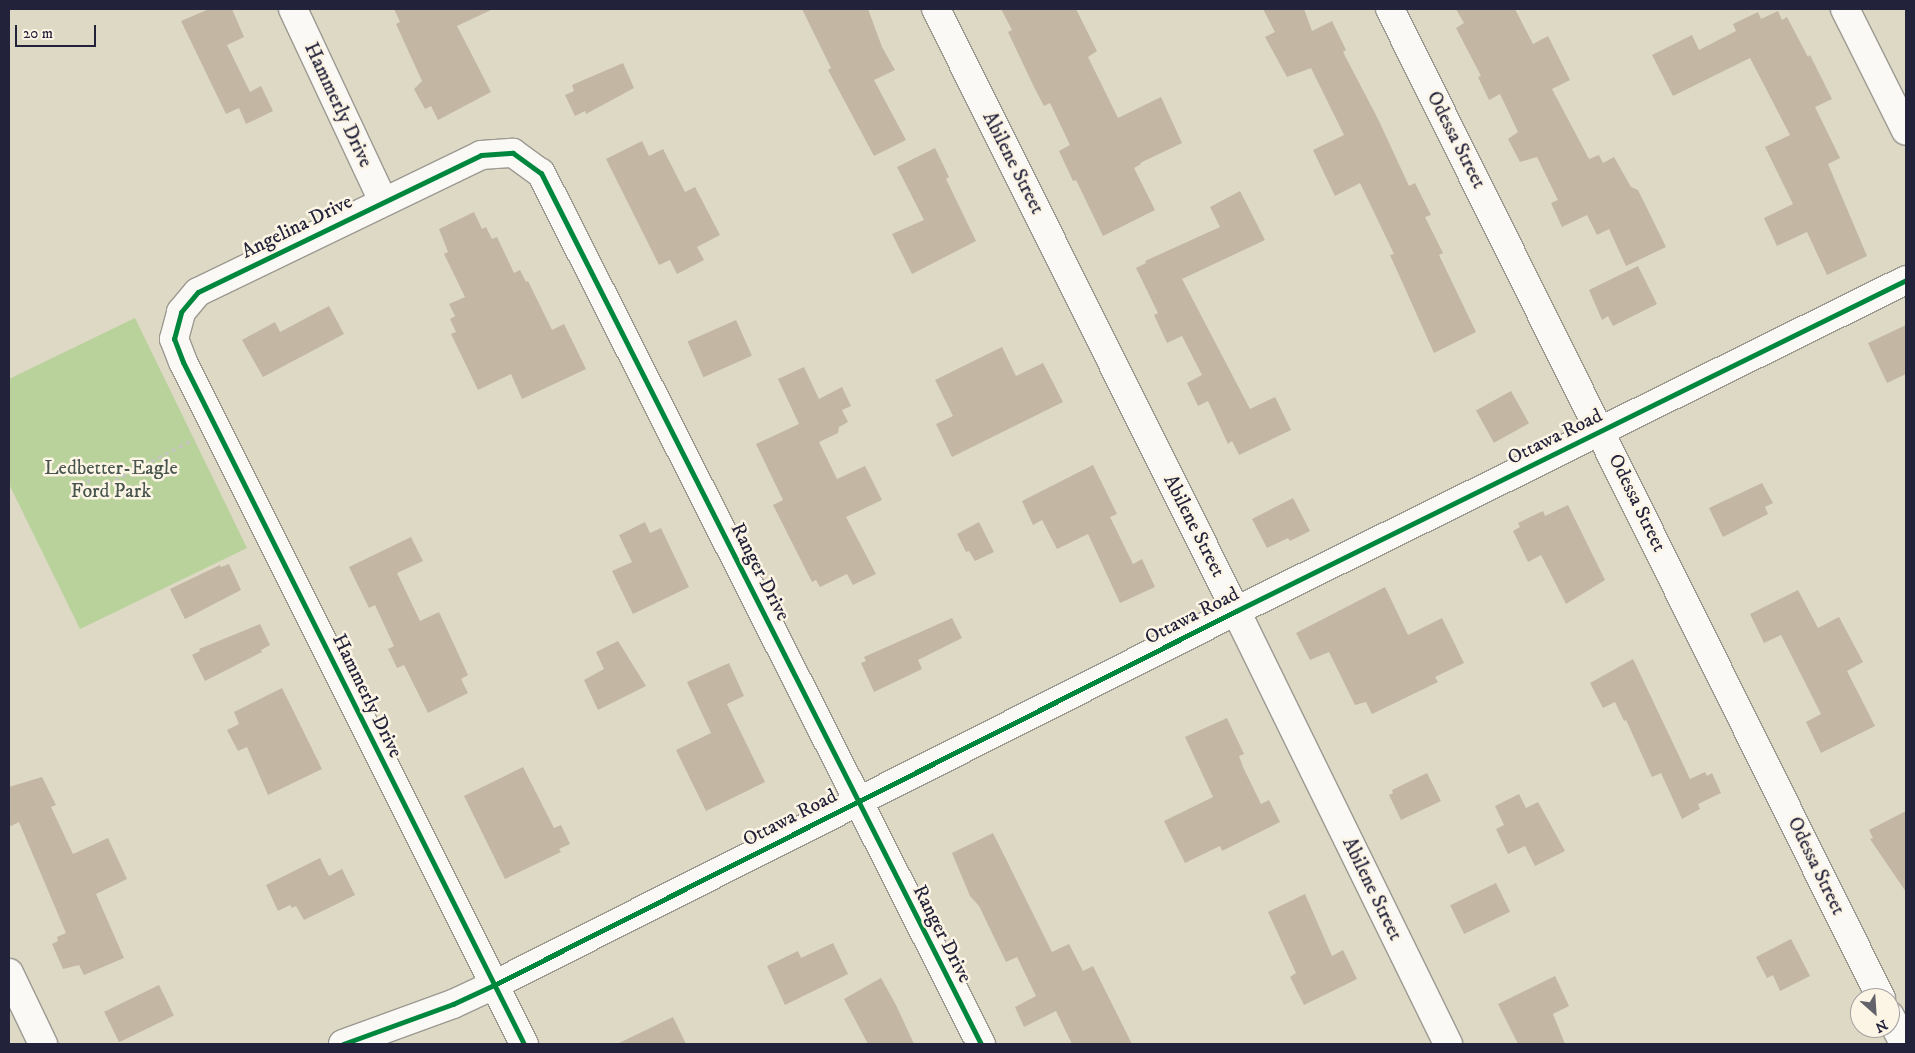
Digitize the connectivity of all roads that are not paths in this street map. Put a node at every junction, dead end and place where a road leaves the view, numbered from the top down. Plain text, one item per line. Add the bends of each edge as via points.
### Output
1 (294, 9) edge
2 (936, 9) edge
3 (1390, 9) edge
4 (1845, 9) edge
5 (1906, 131) edge
6 (481, 155) joint
7 (383, 201) junction
8 (1906, 280) edge
9 (183, 362) joint
10 (1601, 431) junction
11 (1236, 611) junction
12 (858, 800) junction
13 (9, 973) edge
14 (494, 984) junction
15 (1876, 988) edge
16 (44, 1044) edge
17 (343, 1044) edge
18 (524, 1044) edge
19 (981, 1044) edge
20 (1448, 1044) edge

1 - 7 street, Hammerly Drive
2 - 11 street, Abilene Street
3 - 10 street, Odessa Street
4 - 5 street
6 - 7 street, Angelina Drive
6 - 12 street, Ranger Drive via 513,154 541,173
7 - 9 street, Angelina Drive via 198,292 181,312 174,339
8 - 10 street, Ottawa Road
9 - 14 street, Hammerly Drive
10 - 11 street, Ottawa Road
10 - 15 street, Odessa Street
11 - 12 street, Ottawa Road
11 - 20 street, Abilene Street
12 - 14 street, Ottawa Road
12 - 19 street, Ranger Drive
13 - 16 street
14 - 17 street, Ottawa Road via 453,1004
14 - 18 street, Hammerly Drive

